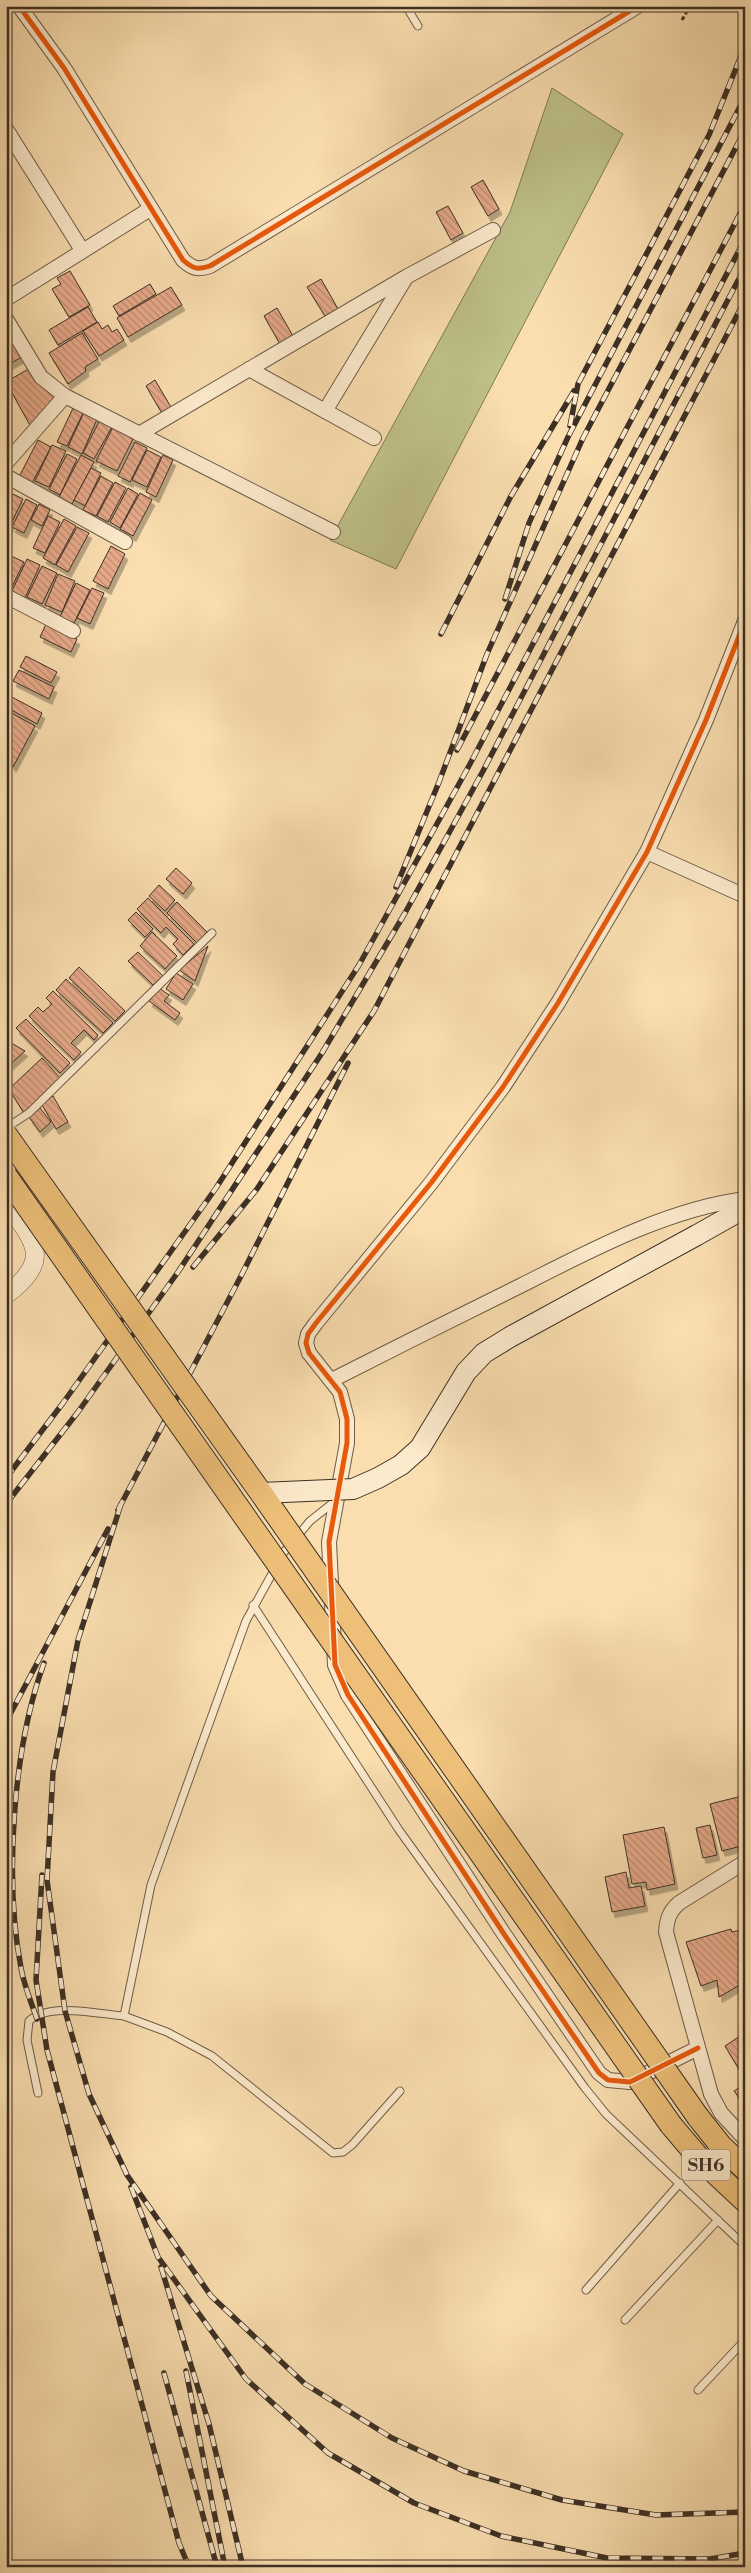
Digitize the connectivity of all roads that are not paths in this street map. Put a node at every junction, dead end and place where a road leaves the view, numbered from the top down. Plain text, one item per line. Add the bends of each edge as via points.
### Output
1 (19, 6) edge
2 (406, 6) edge
3 (638, 6) edge
4 (418, 26) dead end
5 (6, 129) edge
6 (150, 209) junction
7 (493, 230) dead end
8 (82, 250) junction
9 (406, 277) junction
10 (6, 299) edge
11 (6, 319) edge
12 (249, 369) junction
13 (65, 396) junction
14 (325, 410) junction
15 (139, 434) junction
16 (374, 438) dead end
17 (6, 463) edge
18 (6, 476) edge
19 (333, 532) dead end
20 (124, 542) dead end
21 (6, 596) edge
22 (745, 621) edge
23 (73, 630) dead end
24 (647, 852) junction
25 (745, 896) edge
26 (212, 933) dead end
27 (6, 1128) edge
28 (6, 1135) edge
29 (6, 1176) edge
30 (745, 1199) edge
31 (6, 1202) edge
32 (745, 1208) edge
33 (6, 1296) edge
34 (332, 1380) junction
35 (261, 1493) junction
36 (337, 1500) junction
37 (252, 1605) junction
38 (745, 1862) edge
39 (124, 2016) junction
40 (698, 2048) junction
41 (400, 2091) dead end
42 (38, 2093) dead end
43 (745, 2139) edge
44 (745, 2169) edge
45 (680, 2184) junction
46 (745, 2201) edge
47 (718, 2220) junction
48 (745, 2246) edge
49 (586, 2290) dead end
50 (625, 2320) dead end
51 (745, 2340) edge
52 (698, 2390) dead end

1 - 6 street via 64,68
2 - 4 lane
3 - 6 street via 210,266 199,270 183,260
5 - 8 street
6 - 8 street
7 - 9 street
8 - 10 street
9 - 12 street
9 - 14 street
11 - 13 street via 41,377
12 - 14 street
12 - 15 street
13 - 15 street
13 - 17 street
14 - 16 street
15 - 19 street
18 - 20 street
21 - 23 street
22 - 24 street via 706,720
24 - 25 street
24 - 34 street via 558,1003 502,1087 431,1183 308,1334 309,1353
26 - 27 lane via 29,1113
28 - 35 main road, SH6, bridge
29 - 46 main road, SH6, bridge via 671,2125 698,2158
30 - 34 street via 674,1217 582,1254
31 - 33 street via 35,1248 36,1260 32,1272
32 - 35 main road, bridge via 484,1353 466,1372 420,1448 378,1478 353,1489
34 - 36 street via 340,1392 347,1419 347,1443
35 - 44 main road, SH6, bridge via 698,2117
36 - 37 lane via 310,1521 284,1552
36 - 40 street via 329,1542 335,1665 340,1679 504,1934 599,2073 608,2080 630,2082
37 - 39 lane via 151,1885
37 - 45 lane via 393,1822 533,2018 606,2114
38 - 40 street via 679,1903 667,1920 666,1932
39 - 41 lane via 167,2032 212,2056 333,2153 342,2152 352,2145
39 - 42 lane via 64,2011 36,2015 29,2021 27,2040
40 - 43 street via 715,2104
45 - 47 lane
45 - 49 lane
47 - 48 lane
47 - 50 lane
51 - 52 lane

